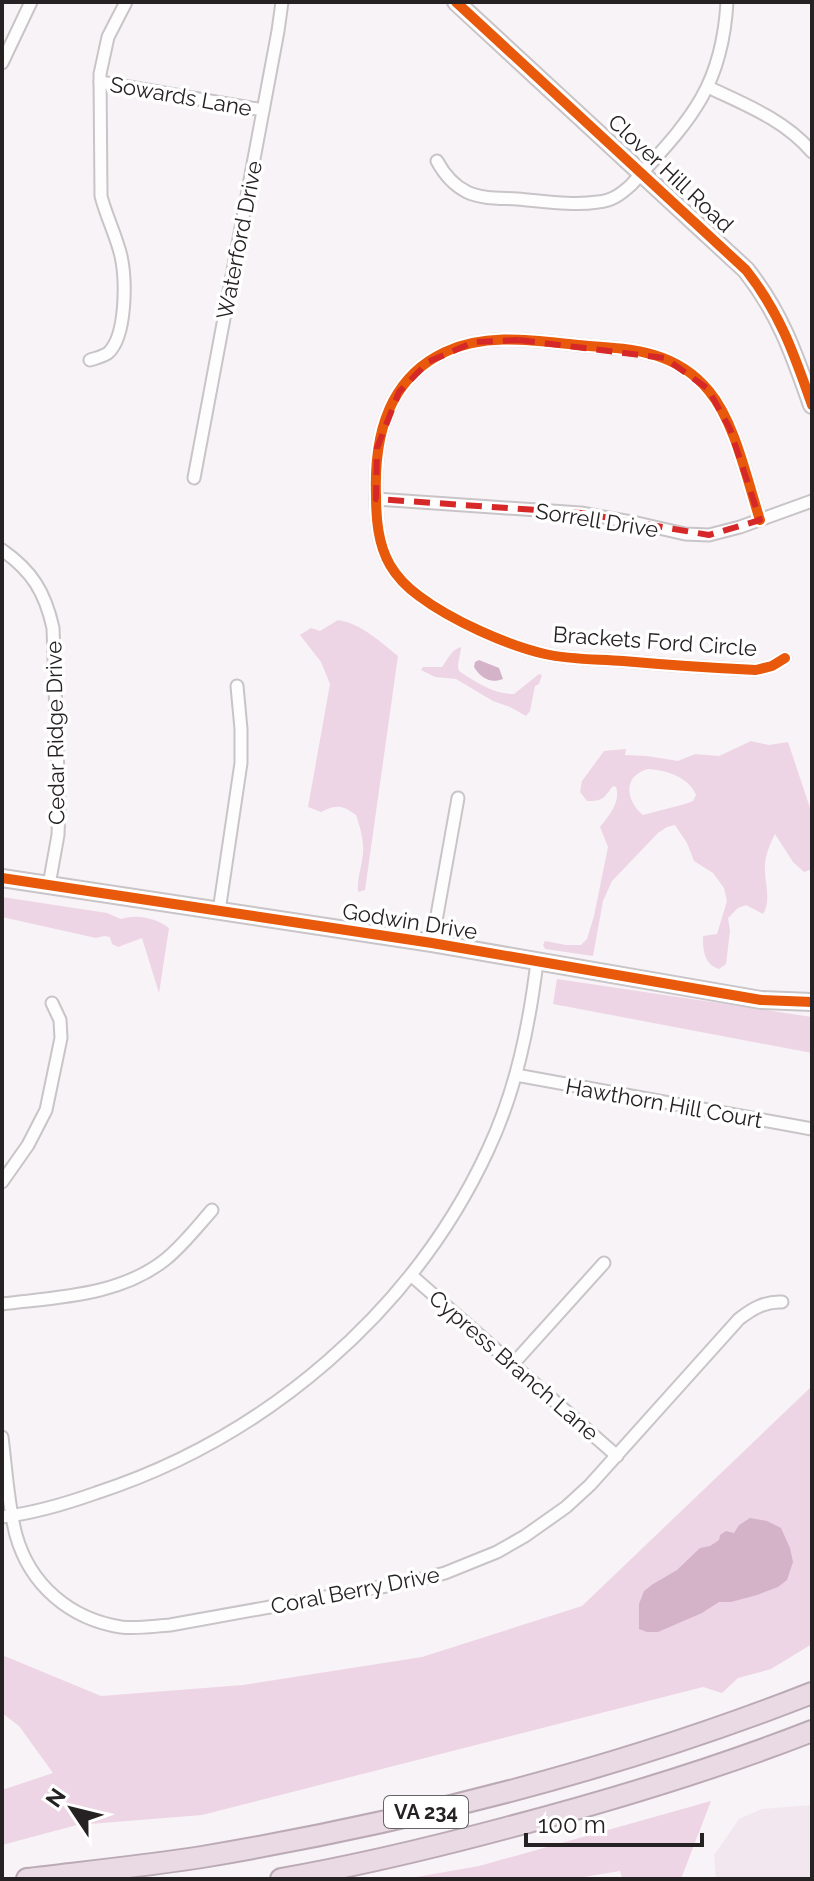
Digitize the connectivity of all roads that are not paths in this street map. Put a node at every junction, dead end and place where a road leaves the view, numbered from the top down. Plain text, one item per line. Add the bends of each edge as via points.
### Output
1 (31, 2) edge
2 (126, 2) edge
3 (282, 2) edge
4 (456, 2) edge
5 (727, 2) edge
6 (2, 63) edge
7 (100, 82) junction
8 (708, 87) junction
9 (263, 110) junction
10 (812, 152) edge
11 (437, 161) dead end
12 (642, 173) junction
13 (90, 360) dead end
14 (812, 405) edge
15 (194, 478) dead end
16 (376, 499) junction
17 (812, 501) edge
18 (760, 520) junction
19 (2, 550) edge
20 (785, 658) dead end
21 (237, 686) dead end
22 (458, 798) dead end
23 (2, 878) edge
24 (49, 885) junction
25 (219, 911) junction
26 (432, 943) junction
27 (537, 962) junction
28 (812, 1002) edge
29 (52, 1003) dead end
30 (516, 1075) junction
31 (812, 1129) edge
32 (2, 1182) edge
33 (212, 1210) dead end
34 (604, 1263) dead end
35 (411, 1275) junction
36 (782, 1302) dead end
37 (2, 1304) edge
38 (513, 1364) junction
39 (2, 1437) edge
40 (617, 1456) junction
41 (7, 1516) edge
42 (812, 1693) edge
43 (812, 1731) edge
44 (27, 1879) edge
45 (281, 1879) edge

1 - 6 street
2 - 7 street via 108,37
3 - 9 street, Waterford Drive
4 - 12 street, Clover Hill Road
5 - 8 street via 722,48
7 - 9 street, Sowards Lane
7 - 13 street via 101,196 120,252 124,287 114,346
8 - 10 street via 773,118
8 - 12 street
9 - 15 street, Waterford Drive
11 - 12 street via 452,182 470,193 558,203 612,199
12 - 14 street, Clover Hill Road via 757,284 787,336
16 - 18 street, Sorrell Drive via 581,513 685,534 709,535
16 - 18 street, Brackets Ford Circle via 382,429 409,379 428,362 459,347 519,340 631,349 684,368 708,389 724,414
16 - 20 street, Brackets Ford Circle via 383,547 399,577 445,612 520,647 559,657 713,668 763,669
17 - 18 street, Sorrell Drive
19 - 24 street, Cedar Ridge Drive via 32,578 53,628 59,805
21 - 25 street via 241,763
22 - 26 street
23 - 24 street, Godwin Drive
24 - 25 street, Godwin Drive
25 - 26 street, Godwin Drive
26 - 27 street, Godwin Drive
27 - 28 street, Godwin Drive via 761,1000
27 - 30 street
29 - 32 street via 61,1038 46,1110
30 - 31 street, Hawthorn Hill Court
30 - 35 street via 489,1150
33 - 37 street via 165,1260 124,1284
34 - 38 street
35 - 38 street, Cypress Branch Lane
35 - 41 street via 331,1357 226,1436 113,1488
36 - 40 street, Coral Berry Drive via 762,1305 739,1319
38 - 40 street, Cypress Branch Lane
39 - 41 street, Coral Berry Drive
40 - 41 street, Coral Berry Drive via 546,1522 459,1568 414,1581 170,1625 123,1627 87,1618 63,1604 32,1573
42 - 44 highway, VA 234 via 628,1757 446,1807 299,1840
43 - 45 highway, VA 234 via 566,1812

